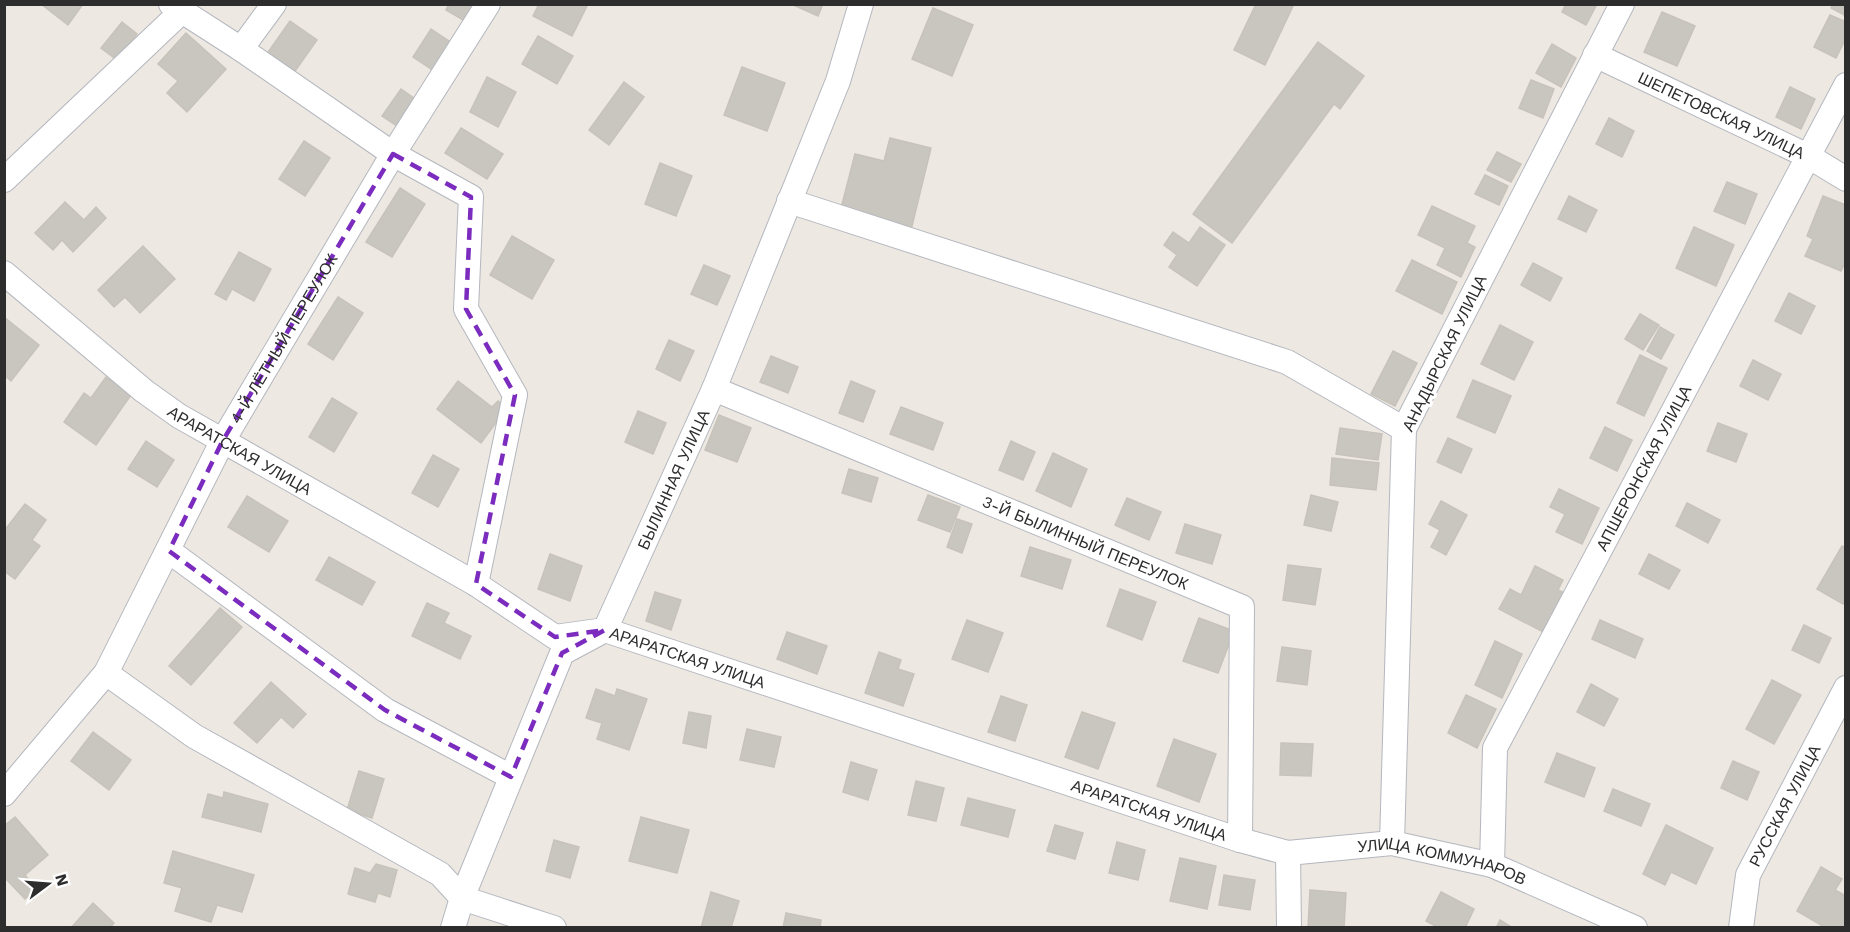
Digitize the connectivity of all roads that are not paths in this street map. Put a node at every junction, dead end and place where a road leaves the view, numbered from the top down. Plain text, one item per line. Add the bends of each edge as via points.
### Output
1 (273, 4) edge
2 (488, 4) edge
3 (861, 4) edge
4 (1622, 4) edge
5 (176, 8) edge
6 (241, 49) junction
7 (1595, 55) junction
8 (1845, 85) edge
9 (393, 154) junction
10 (1808, 156) junction
11 (1845, 179) edge
12 (4, 180) edge
13 (789, 201) junction
14 (4, 273) edge
15 (714, 389) junction
16 (1404, 429) junction
17 (222, 442) junction
18 (169, 551) junction
19 (476, 584) junction
20 (605, 630) junction
21 (106, 673) junction
22 (1845, 688) edge
23 (510, 777) junction
24 (4, 794) edge
25 (1240, 840) junction
26 (1392, 843) junction
27 (1288, 853) junction
28 (1492, 865) junction
29 (462, 898) junction
30 (453, 927) edge
31 (554, 927) edge
32 (1289, 927) edge
33 (1635, 927) edge
34 (1741, 927) edge

1 - 6 street
2 - 9 street, 4-Й ЛЁТНЫЙ ПЕРЕУЛОК
3 - 13 street, БЫЛИННАЯ УЛИЦА via 838,81
4 - 7 street, АНАДЫРСКАЯ УЛИЦА
5 - 6 street
5 - 12 street
6 - 9 street
7 - 10 street, ШЕПЕТОВСКАЯ УЛИЦА
7 - 16 street, АНАДЫРСКАЯ УЛИЦА
8 - 10 street, АПШЕРОНСКАЯ УЛИЦА
9 - 17 street, 4-Й ЛЁТНЫЙ ПЕРЕУЛОК
9 - 19 street via 471,197 466,309 515,395
10 - 11 street, ШЕПЕТОВСКАЯ УЛИЦА
10 - 28 street, АПШЕРОНСКАЯ УЛИЦА via 1495,748
13 - 15 street, БЫЛИННАЯ УЛИЦА
13 - 16 street via 1287,362
14 - 17 street, АРАРАТСКАЯ УЛИЦА via 144,392
15 - 20 street, БЫЛИННАЯ УЛИЦА
15 - 25 street, 3-Й БЫЛИННЫЙ ПЕРЕУЛОК via 1242,607
16 - 26 street, АНАДЫРСКАЯ УЛИЦА
17 - 18 street, 4-Й ЛЁТНЫЙ ПЕРЕУЛОК
17 - 19 street, АРАРАТСКАЯ УЛИЦА
18 - 21 street, 4-Й ЛЁТНЫЙ ПЕРЕУЛОК
18 - 23 street via 385,710
19 - 20 street, АРАРАТСКАЯ УЛИЦА via 555,637
20 - 23 street via 562,653
20 - 25 street, АРАРАТСКАЯ УЛИЦА
21 - 24 street, 4-Й ЛЁТНЫЙ ПЕРЕУЛОК
21 - 29 street via 194,736 440,874
22 - 34 street, РУССКАЯ УЛИЦА via 1748,875
23 - 29 street
25 - 27 street, УЛИЦА КОММУНАРОВ
26 - 27 street, УЛИЦА КОММУНАРОВ
26 - 28 street, УЛИЦА КОММУНАРОВ
27 - 32 street
28 - 33 street, УЛИЦА КОММУНАРОВ
29 - 30 street
29 - 31 street

